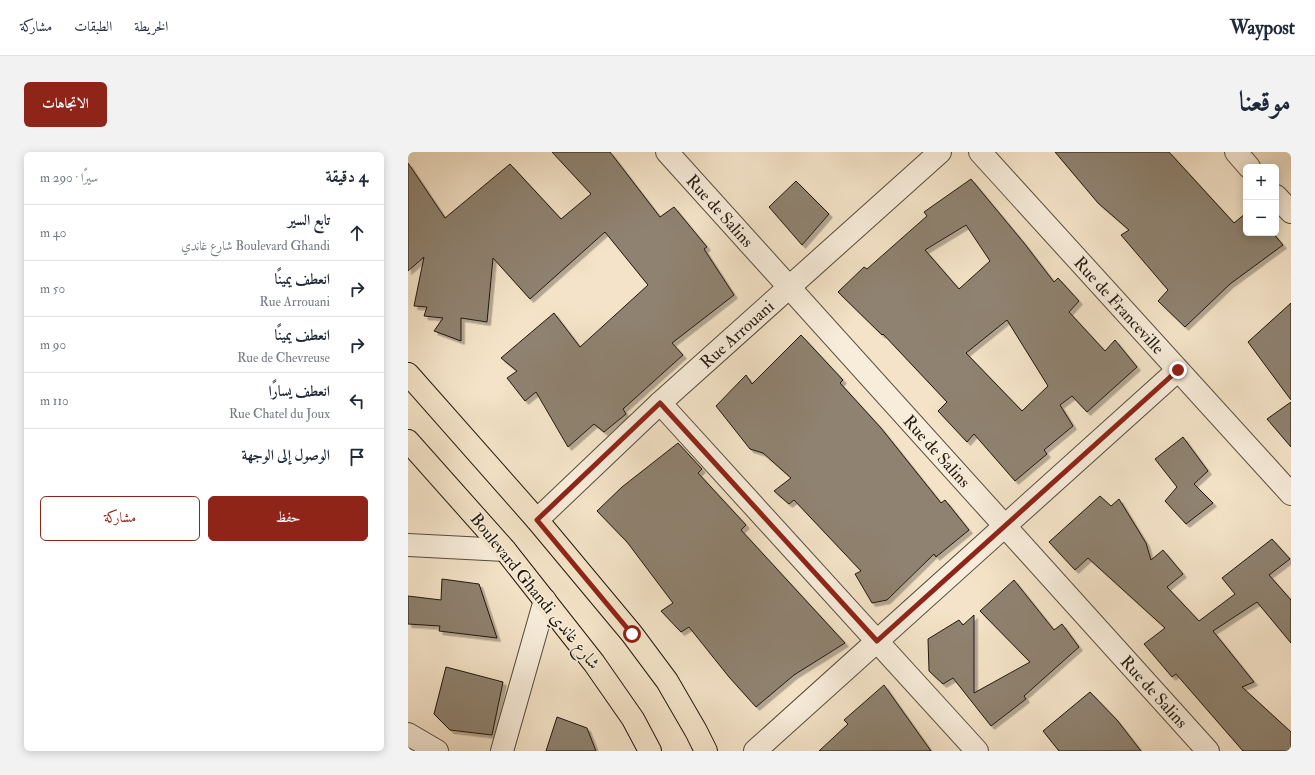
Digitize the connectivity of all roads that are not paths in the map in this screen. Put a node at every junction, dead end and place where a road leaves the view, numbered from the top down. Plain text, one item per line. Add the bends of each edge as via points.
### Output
1 (667, 152) edge
2 (940, 152) edge
3 (980, 152) edge
4 (1236, 152) edge
5 (1246, 164) edge
6 (1279, 199) edge
7 (1291, 212) edge
8 (788, 287) junction
9 (1178, 370) junction
10 (408, 374) edge
11 (660, 403) junction
12 (408, 441) edge
13 (1291, 494) edge
14 (537, 520) junction
15 (1005, 527) junction
16 (408, 544) edge
17 (505, 550) junction
18 (545, 600) junction
19 (877, 641) junction
20 (408, 734) edge
21 (437, 751) edge
22 (502, 751) edge
23 (650, 751) edge
24 (706, 751) edge
25 (755, 751) edge
26 (976, 751) edge
27 (1208, 751) edge

1 - 8 street, Rue de Salins
2 - 8 street, Rue Arrouani
3 - 9 street, Rue de Franceville
4 - 5 street
6 - 7 street
8 - 11 street, Rue Arrouani
8 - 15 street, Rue de Salins
9 - 13 street, Rue de Franceville
9 - 15 street
10 - 14 main road
11 - 14 street, Rue Arrouani
11 - 19 street
12 - 17 main road, Boulevard Ghandi شارع غاندي
14 - 24 main road via 667,680
15 - 19 street
15 - 27 street, Rue de Salins
16 - 17 street
17 - 18 main road, Boulevard Ghandi شارع غاندي
18 - 22 street
18 - 23 main road, Boulevard Ghandi شارع غاندي via 615,691
19 - 25 street
19 - 26 street
20 - 21 street

